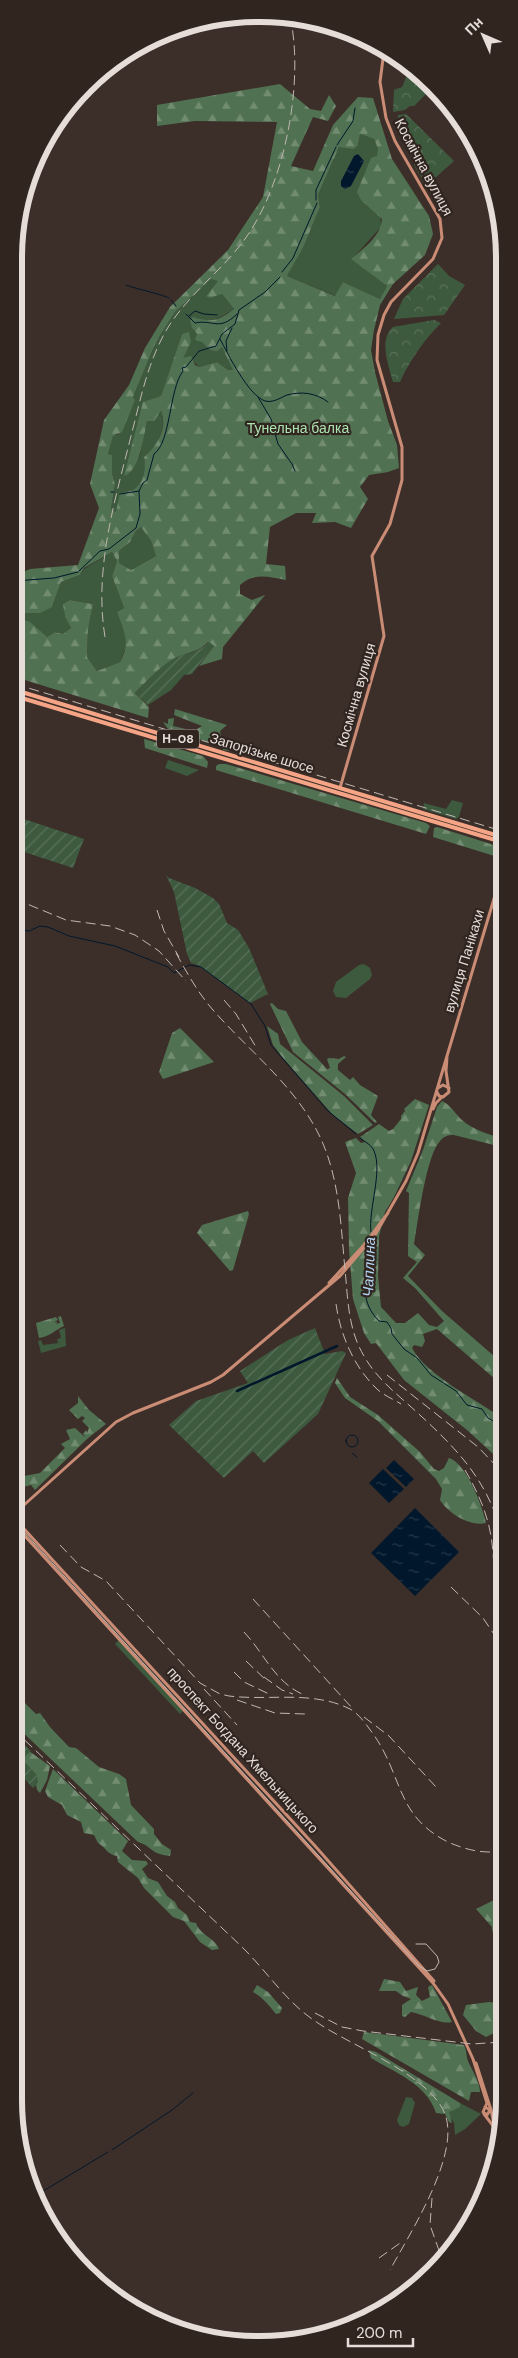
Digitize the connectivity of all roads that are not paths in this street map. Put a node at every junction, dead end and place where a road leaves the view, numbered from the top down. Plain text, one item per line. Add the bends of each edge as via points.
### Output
1 (383, 58) edge
2 (22, 692) edge
3 (22, 698) edge
4 (142, 728) junction
5 (141, 734) junction
6 (217, 754) junction
7 (340, 788) junction
8 (339, 793) junction
9 (496, 835) edge
10 (496, 840) edge
11 (496, 892) edge
12 (447, 1057) junction
13 (437, 1089) junction
14 (449, 1089) junction
15 (442, 1097) junction
16 (429, 1119) junction
17 (22, 1508) edge
18 (22, 1525) edge
19 (22, 1533) edge
20 (447, 2003) junction
21 (474, 2061) junction
22 (485, 2107) junction
23 (490, 2109) junction
24 (484, 2114) junction
25 (494, 2122) edge
26 (493, 2127) edge

1 - 7 main road, Космічна вулиця via 380,82 386,118 395,141 440,219 442,238 433,259 391,302 378,334 378,360 402,447 402,480 390,524 372,556 384,636
2 - 4 main road, Запорізьке шосе / Н-08
3 - 5 main road, Запорізьке шосе / Н-08
4 - 5 main road
4 - 6 main road, Запорізьке шосе / Н-08
5 - 6 main road, Запорізьке шосе / Н-08
6 - 7 main road, Запорізьке шосе / Н-08
6 - 8 main road, Запорізьке шосе / Н-08
7 - 8 main road, Космічна вулиця
7 - 9 main road, Запорізьке шосе / Н-08
8 - 10 main road, Запорізьке шосе / Н-08
11 - 12 main road, вулиця Панікахи
12 - 13 main road, вулиця Панікахи
12 - 14 main road, вулиця Панікахи
13 - 14 main road via 443,1085
13 - 15 main road
13 - 16 main road, вулиця Панікахи
14 - 15 main road via 448,1095
15 - 16 main road via 436,1102
16 - 17 main road via 412,1167 391,1210 367,1247 340,1276 223,1375 112,1424
18 - 20 main road, проспект Богдана Хмельницького via 405,1946
19 - 20 main road, проспект Богдана Хмельницького via 400,1946
20 - 21 main road, проспект Богдана Хмельницького
21 - 22 main road, проспект Богдана Хмельницького
21 - 23 main road, проспект Богдана Хмельницького
22 - 23 main road
22 - 24 main road, проспект Богдана Хмельницького
23 - 24 main road via 488,2114
23 - 25 main road, проспект Богдана Хмельницького
24 - 26 main road, проспект Богдана Хмельницького

